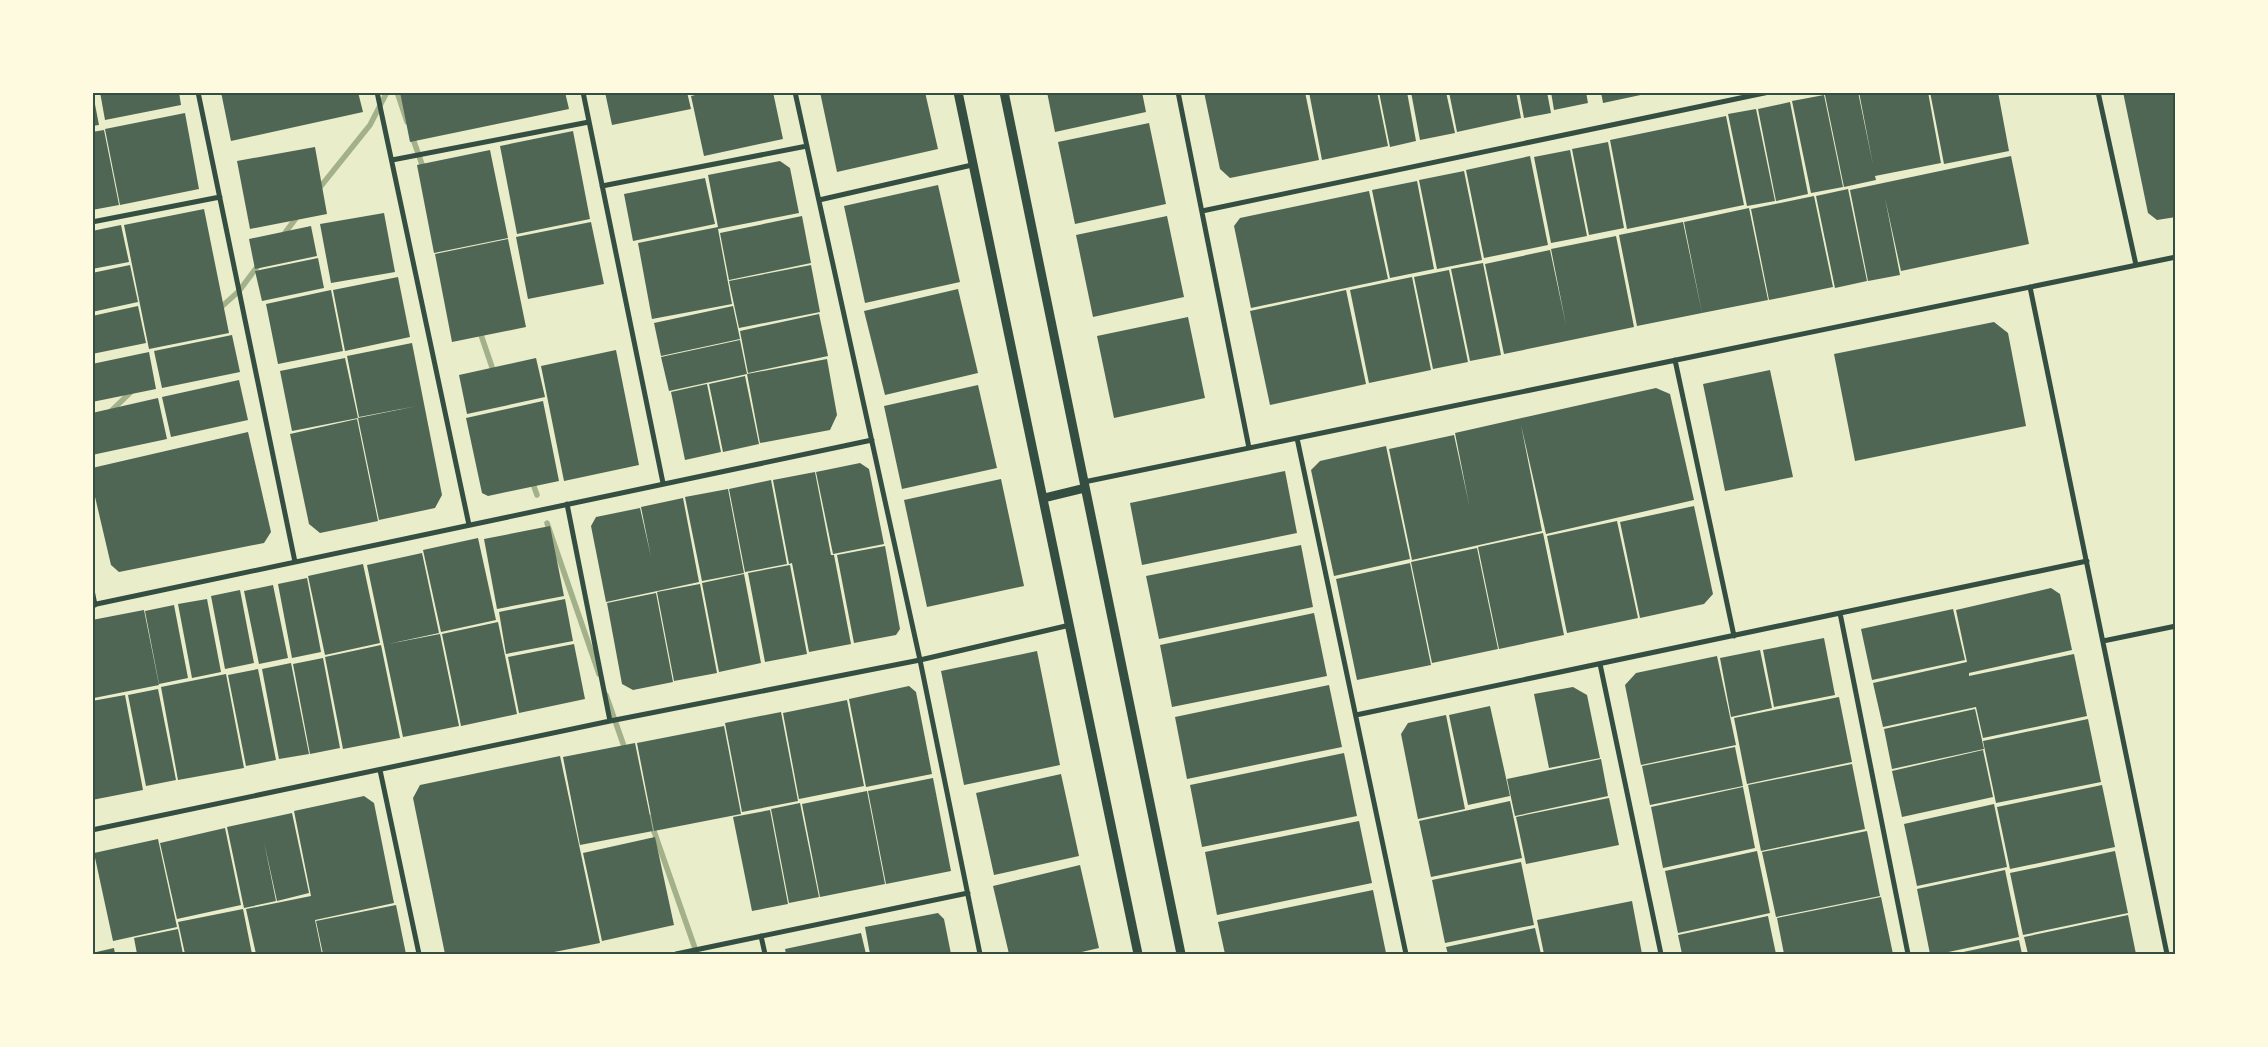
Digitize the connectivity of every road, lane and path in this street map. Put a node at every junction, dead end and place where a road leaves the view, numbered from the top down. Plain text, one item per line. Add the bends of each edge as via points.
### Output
1 (198, 92) edge
2 (377, 92) edge
3 (583, 92) edge
4 (795, 92) edge
5 (958, 92) edge
6 (1004, 92) edge
7 (1178, 92) edge
8 (1769, 92) edge
9 (2098, 92) edge
10 (589, 122) junction
11 (807, 146) junction
12 (392, 160) junction
13 (972, 165) junction
14 (602, 186) junction
15 (220, 197) junction
16 (818, 200) junction
17 (1202, 211) junction
18 (92, 222) edge
19 (2176, 257) edge
20 (2136, 265) junction
21 (2030, 287) junction
22 (1675, 360) junction
23 (1297, 438) junction
24 (872, 440) junction
25 (1249, 448) junction
26 (663, 483) junction
27 (1085, 485) junction
28 (1044, 498) junction
29 (566, 504) junction
30 (469, 525) junction
31 (2086, 561) junction
32 (294, 562) junction
33 (92, 590) edge
34 (94, 605) edge
35 (1840, 613) junction
36 (1070, 625) junction
37 (2176, 626) edge
38 (1734, 636) junction
39 (2103, 640) junction
40 (920, 660) junction
41 (1600, 664) junction
42 (1356, 715) junction
43 (610, 722) junction
44 (380, 770) junction
45 (92, 830) edge
46 (968, 893) junction
47 (761, 936) junction
48 (419, 954) edge
49 (676, 954) edge
50 (765, 954) edge
51 (980, 954) edge
52 (1138, 954) edge
53 (1182, 954) edge
54 (1406, 954) edge
55 (1661, 954) edge
56 (1908, 954) edge
57 (2167, 954) edge

1 - 15 street
2 - 12 street
3 - 10 street
4 - 11 street
5 - 13 street
6 - 27 street
7 - 17 street
8 - 17 street
9 - 20 street
10 - 12 street
10 - 14 street
11 - 14 street
11 - 16 street
12 - 30 street
13 - 16 street
13 - 28 street
14 - 26 street
15 - 18 street
15 - 32 street
16 - 24 street
17 - 25 street
19 - 20 street
20 - 21 street
21 - 22 street
21 - 31 street
22 - 23 street
22 - 38 street
23 - 25 street
23 - 42 street
24 - 26 street
24 - 40 street
25 - 27 street
26 - 29 street
27 - 28 street
27 - 53 street
28 - 36 street
29 - 30 street
29 - 43 street
30 - 32 street
31 - 35 street
31 - 39 street
32 - 34 street
33 - 34 street
35 - 38 street
35 - 56 street
36 - 40 street
36 - 52 street
37 - 39 street
38 - 41 street
39 - 57 street
40 - 43 street
40 - 46 street
41 - 42 street
41 - 55 street
42 - 54 street
43 - 44 street
44 - 45 street
44 - 48 street
46 - 47 street
46 - 51 street
47 - 49 street
47 - 50 street

